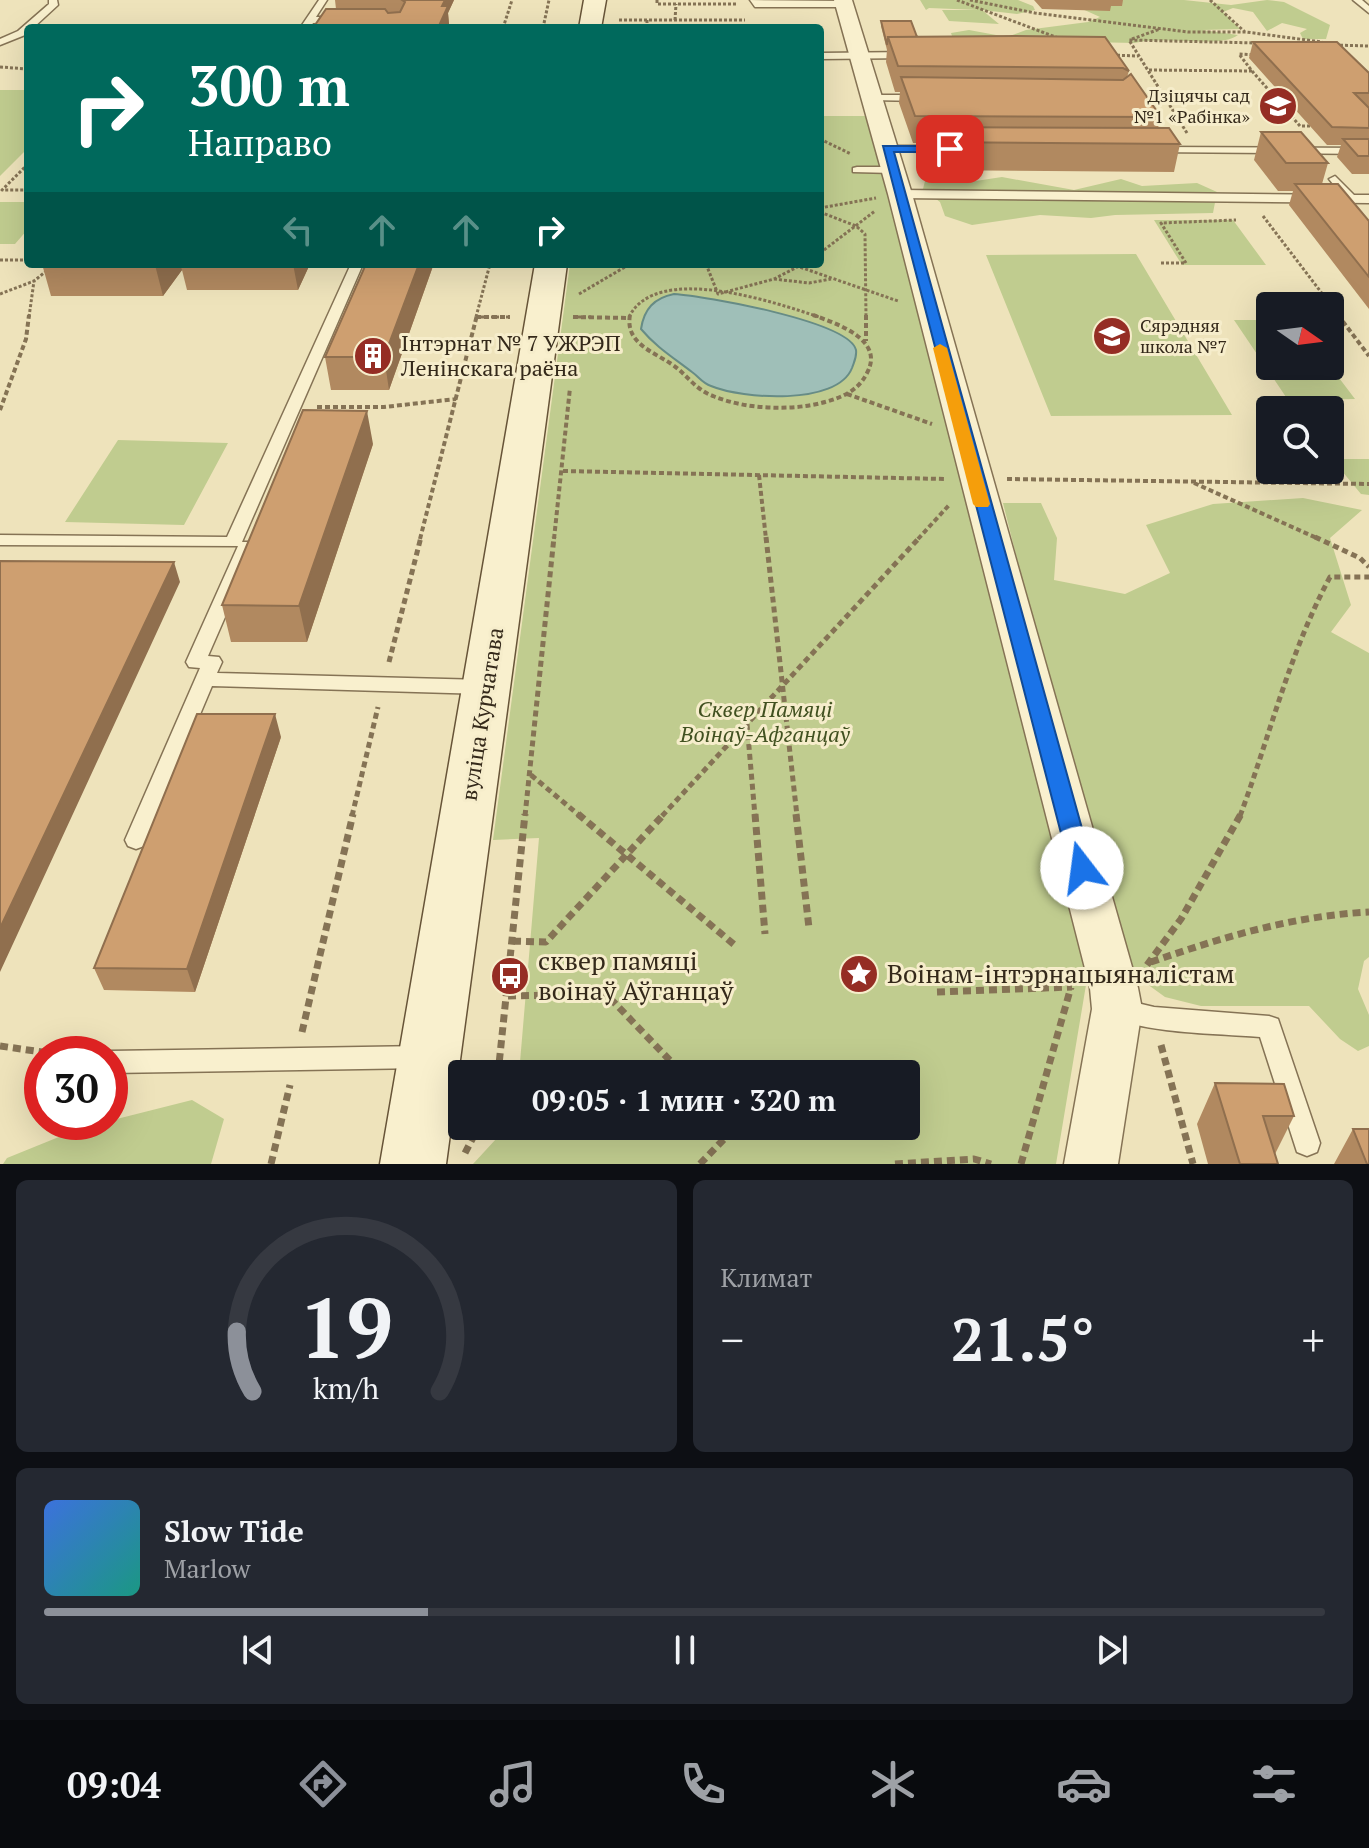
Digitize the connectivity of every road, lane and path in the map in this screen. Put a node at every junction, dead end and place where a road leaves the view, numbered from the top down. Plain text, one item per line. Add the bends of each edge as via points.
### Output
1 (53, 0) edge
2 (323, 0) edge
3 (512, 0) edge
4 (549, 0) edge
5 (595, 0) edge
6 (657, 0) edge
7 (957, 0) edge
8 (970, 0) edge
9 (1210, 0) edge
10 (1357, 0) edge
11 (755, 2) edge
12 (844, 2) edge
13 (676, 4) junction
14 (1369, 10) edge
15 (354, 20) edge
16 (618, 20) dead end
17 (675, 20) dead end
18 (30, 24) edge
19 (308, 24) edge
20 (504, 24) edge
21 (544, 24) edge
22 (591, 24) edge
23 (647, 24) edge
24 (24, 28) edge
25 (1161, 29) junction
26 (1246, 32) junction
27 (1058, 39) edge
28 (1129, 40) junction
29 (0, 42) edge
30 (1264, 44) edge
31 (1294, 44) edge
32 (1369, 46) edge
33 (921, 55) edge
34 (1101, 55) edge
35 (1267, 55) edge
36 (824, 56) edge
37 (861, 56) junction
38 (0, 67) edge
39 (24, 69) edge
40 (1148, 70) dead end
41 (1252, 71) junction
42 (873, 98) junction
43 (934, 98) edge
44 (1130, 100) edge
45 (1167, 101) dead end
46 (1328, 126) edge
47 (950, 149) edge
48 (1137, 150) edge
49 (1369, 151) edge
50 (24, 168) edge
51 (857, 170) dead end
52 (1335, 179) dead end
53 (888, 184) junction
54 (24, 190) edge
55 (1351, 199) junction
56 (1369, 199) edge
57 (824, 208) edge
58 (824, 212) edge
59 (1233, 220) dead end
60 (856, 226) junction
61 (824, 246) edge
62 (829, 247) junction
63 (824, 250) edge
64 (0, 260) edge
65 (24, 260) edge
66 (1161, 263) dead end
67 (50, 268) edge
68 (355, 268) edge
69 (489, 268) edge
70 (623, 268) edge
71 (708, 268) edge
72 (795, 268) edge
73 (808, 268) edge
74 (566, 272) edge
75 (832, 278) junction
76 (774, 279) junction
77 (34, 281) junction
78 (865, 290) junction
79 (0, 294) edge
80 (579, 294) junction
81 (718, 294) junction
82 (910, 305) dead end
83 (476, 317) junction
84 (515, 317) dead end
85 (576, 317) junction
86 (629, 318) junction
87 (575, 333) dead end
88 (866, 342) junction
89 (571, 379) dead end
90 (846, 393) junction
91 (456, 399) junction
92 (292, 406) junction
93 (0, 410) edge
94 (939, 426) dead end
95 (563, 471) junction
96 (759, 475) junction
97 (1190, 481) junction
98 (1369, 484) edge
99 (961, 485) junction
100 (0, 540) edge
101 (233, 542) junction
102 (1369, 567) edge
103 (1369, 577) edge
104 (205, 679) junction
105 (384, 683) junction
106 (783, 684) junction
107 (486, 688) junction
108 (747, 723) junction
109 (530, 775) junction
110 (136, 840) dead end
111 (626, 854) junction
112 (1369, 912) edge
113 (809, 928) dead end
114 (765, 934) dead end
115 (513, 941) junction
116 (737, 947) dead end
117 (1150, 963) junction
118 (1072, 987) junction
119 (937, 992) dead end
120 (508, 996) junction
121 (1116, 998) junction
122 (1154, 1018) junction
123 (0, 1046) edge
124 (24, 1049) edge
125 (429, 1057) junction
126 (500, 1060) edge
127 (670, 1060) edge
128 (295, 1061) junction
129 (128, 1062) edge
130 (472, 1140) edge
131 (723, 1140) edge
132 (1307, 1143) dead end
133 (271, 1164) edge
134 (413, 1164) edge
135 (459, 1164) edge
136 (700, 1164) edge
137 (895, 1164) edge
138 (991, 1164) edge
139 (1021, 1164) edge
140 (1091, 1164) edge
141 (1193, 1164) edge

1 - 18 lane via 54,5
2 - 19 lane
3 - 20 path
4 - 21 path
5 - 22 main road
6 - 13 path
7 - 27 path
8 - 25 path
9 - 26 path
10 - 14 lane
11 - 12 lane
11 - 13 path
12 - 37 street
13 - 17 path
15 - 19 lane
16 - 23 path
24 - 29 lane
25 - 26 path
25 - 28 path
26 - 32 path
28 - 30 path
28 - 34 path via 1139,56
31 - 32 path
33 - 37 lane
35 - 41 path via 1239,54
36 - 37 lane
37 - 42 street
38 - 39 path
40 - 41 path
41 - 46 path via 1300,126
42 - 43 lane
42 - 53 street
44 - 45 path
47 - 53 lane
48 - 49 lane
50 - 54 path via 2,190
51 - 53 lane
52 - 55 lane
53 - 55 lane
53 - 57 path
53 - 60 path
53 - 99 street
55 - 56 lane
58 - 60 path
59 - 66 path via 1161,223 1186,263
60 - 62 path
60 - 78 path via 867,240
61 - 62 path
62 - 63 path
64 - 65 path
67 - 77 path
68 - 92 lane
69 - 83 path
70 - 80 path
71 - 81 path
72 - 76 path
73 - 75 path
74 - 80 path
74 - 107 main road, вуліца Курчатава
75 - 76 path via 809,283
75 - 78 path
76 - 81 path
77 - 79 path
77 - 93 path via 26,339
78 - 82 path
78 - 88 path
80 - 85 path
81 - 86 path via 660,289 643,297
81 - 88 path via 797,310
83 - 84 path
83 - 91 path
85 - 86 path
85 - 87 path
86 - 90 path via 633,337 715,397 783,407
88 - 90 path via 872,360 867,376
89 - 95 path
90 - 94 path
91 - 92 path via 384,407
91 - 105 path
92 - 101 lane
95 - 96 path
95 - 109 path
96 - 99 path
96 - 106 path
97 - 98 path
97 - 99 path
97 - 102 path via 1306,532
99 - 106 path
99 - 121 street
100 - 101 lane
101 - 104 lane via 249,542 196,662 212,662
103 - 117 path via 1330,577 1276,706 1241,815
104 - 105 lane
104 - 110 lane
105 - 107 lane
105 - 128 path
106 - 108 path
106 - 113 path
107 - 125 main road, вуліца Курчатава
108 - 111 path
108 - 114 path
109 - 111 path
109 - 115 path
111 - 115 path via 546,942
111 - 116 path
112 - 117 path via 1339,912 1235,932
115 - 120 path
117 - 121 path
118 - 119 path
118 - 121 path
118 - 139 path
120 - 126 path
120 - 127 path via 606,994
121 - 122 lane
121 - 140 street
122 - 132 lane via 1269,1027
122 - 141 path
123 - 124 path
125 - 128 lane
125 - 134 main road, вуліца Курчатава
128 - 129 lane
128 - 133 path
130 - 135 path
131 - 136 path
137 - 138 path via 974,1159

